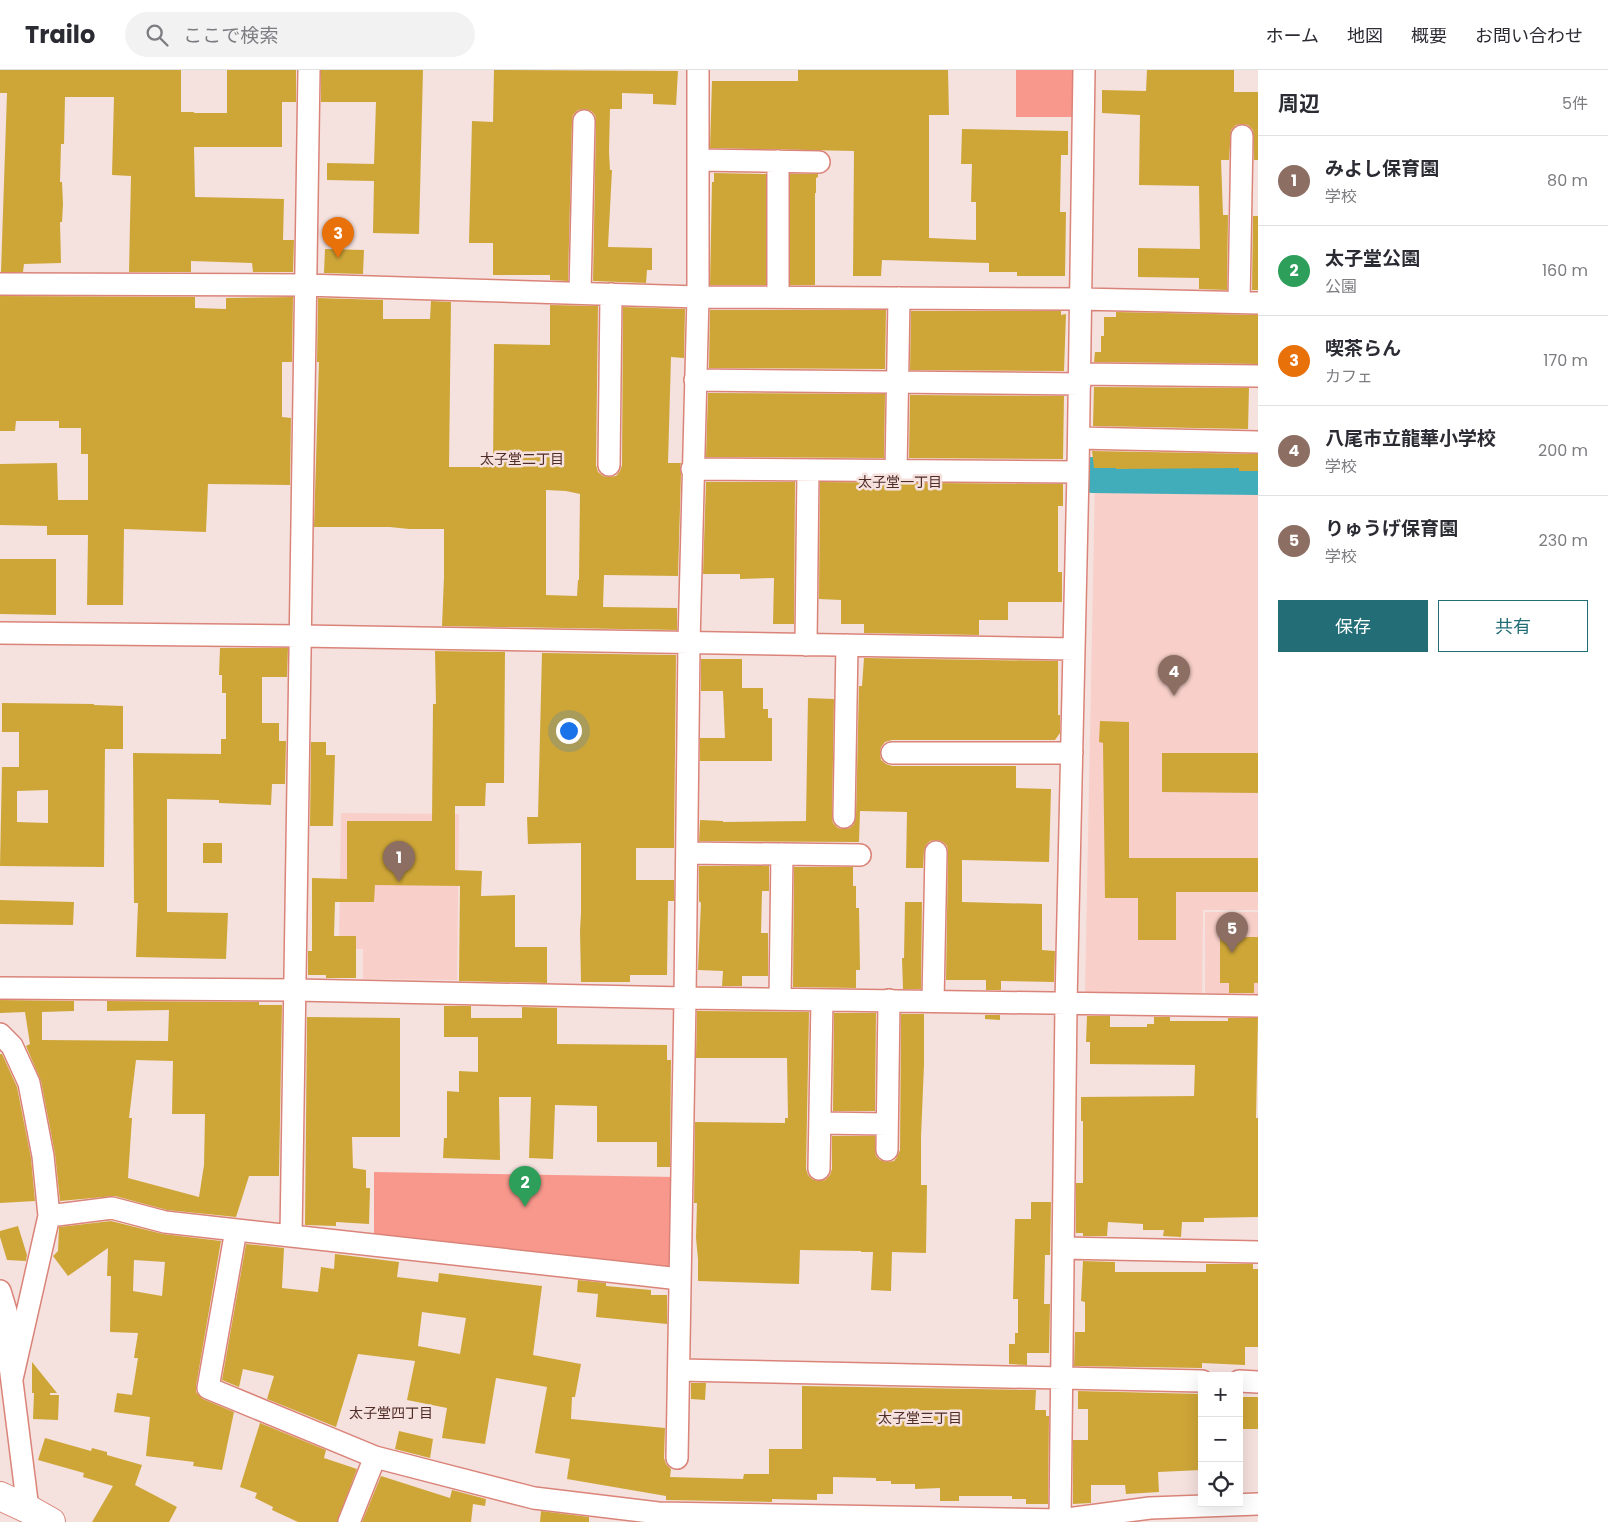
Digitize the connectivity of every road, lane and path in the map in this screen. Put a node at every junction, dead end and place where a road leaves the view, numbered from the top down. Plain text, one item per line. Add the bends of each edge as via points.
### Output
1 (309, 70) edge
2 (698, 70) edge
3 (1084, 70) edge
4 (584, 121) dead end
5 (1242, 136) dead end
6 (698, 160) junction
7 (778, 162) junction
8 (819, 162) dead end
9 (0, 284) edge
10 (305, 285) junction
11 (580, 293) junction
12 (611, 294) junction
13 (698, 297) junction
14 (778, 297) junction
15 (899, 298) junction
16 (1081, 299) junction
17 (1249, 303) edge
18 (1258, 376) edge
19 (1080, 379) junction
20 (695, 380) junction
21 (898, 382) junction
22 (1079, 438) junction
23 (1258, 442) edge
24 (608, 466) dead end
25 (692, 468) junction
26 (808, 470) junction
27 (896, 470) junction
28 (1078, 472) junction
29 (0, 633) edge
30 (300, 636) junction
31 (689, 643) junction
32 (806, 645) junction
33 (847, 645) junction
34 (1074, 649) junction
35 (892, 753) dead end
36 (1072, 754) junction
37 (844, 817) dead end
38 (936, 852) dead end
39 (687, 853) junction
40 (782, 854) junction
41 (860, 855) dead end
42 (0, 988) edge
43 (295, 990) junction
44 (685, 998) junction
45 (780, 999) junction
46 (822, 1000) junction
47 (889, 1000) junction
48 (933, 1001) junction
49 (1066, 1003) junction
50 (1258, 1006) edge
51 (0, 1034) edge
52 (820, 1123) junction
53 (887, 1124) junction
54 (887, 1150) dead end
55 (819, 1169) dead end
56 (49, 1216) junction
57 (236, 1230) junction
58 (291, 1236) junction
59 (1063, 1248) junction
60 (1258, 1252) edge
61 (680, 1279) junction
62 (0, 1291) edge
63 (4, 1342) edge
64 (679, 1370) junction
65 (12, 1379) junction
66 (1061, 1379) junction
67 (1198, 1381) edge
68 (1243, 1381) edge
69 (1258, 1382) edge
70 (375, 1458) junction
71 (677, 1458) dead end
72 (0, 1496) edge
73 (1258, 1504) edge
74 (39, 1515) edge
75 (657, 1517) edge
76 (1060, 1521) edge
77 (349, 1522) edge

1 - 10 street
2 - 6 street
3 - 16 street
4 - 11 street
5 - 17 street
6 - 7 street
6 - 13 street
7 - 8 street
7 - 14 street
9 - 10 street
10 - 11 street
10 - 30 street
11 - 12 street
12 - 13 street
12 - 24 street
13 - 14 street
13 - 20 street
14 - 15 street
15 - 16 street
15 - 21 street
16 - 17 street
16 - 19 street
18 - 19 street
19 - 21 street
19 - 22 street
20 - 21 street
20 - 25 street
21 - 27 street
22 - 23 street
22 - 28 street
25 - 26 street
25 - 31 street
26 - 27 street
26 - 32 street
27 - 28 street
28 - 34 street
29 - 30 street
30 - 31 street
30 - 43 street
31 - 32 street
31 - 39 street
32 - 33 street
33 - 34 street
33 - 37 street
34 - 36 street
35 - 36 street
36 - 49 street
38 - 48 street
39 - 40 street
39 - 44 street
40 - 41 street
40 - 45 street
42 - 43 street
43 - 44 street
43 - 58 street
44 - 45 street
44 - 61 street
45 - 46 street
46 - 47 street
46 - 52 street
47 - 48 street
47 - 53 street
48 - 49 street
49 - 50 street
49 - 59 street
51 - 56 street via 12,1046 29,1083
52 - 53 street
52 - 55 street
53 - 54 street
56 - 57 street via 112,1208 165,1222
56 - 65 street
57 - 58 street
57 - 70 street via 208,1388
58 - 61 street
59 - 60 street
59 - 66 street
61 - 64 street
62 - 63 street via 6,1312
63 - 65 street
64 - 66 street
64 - 71 street
65 - 74 street
66 - 67 street
66 - 76 street
68 - 69 street
70 - 75 street via 534,1498
70 - 77 street
72 - 74 highway
73 - 76 street via 1150,1508
75 - 76 street

